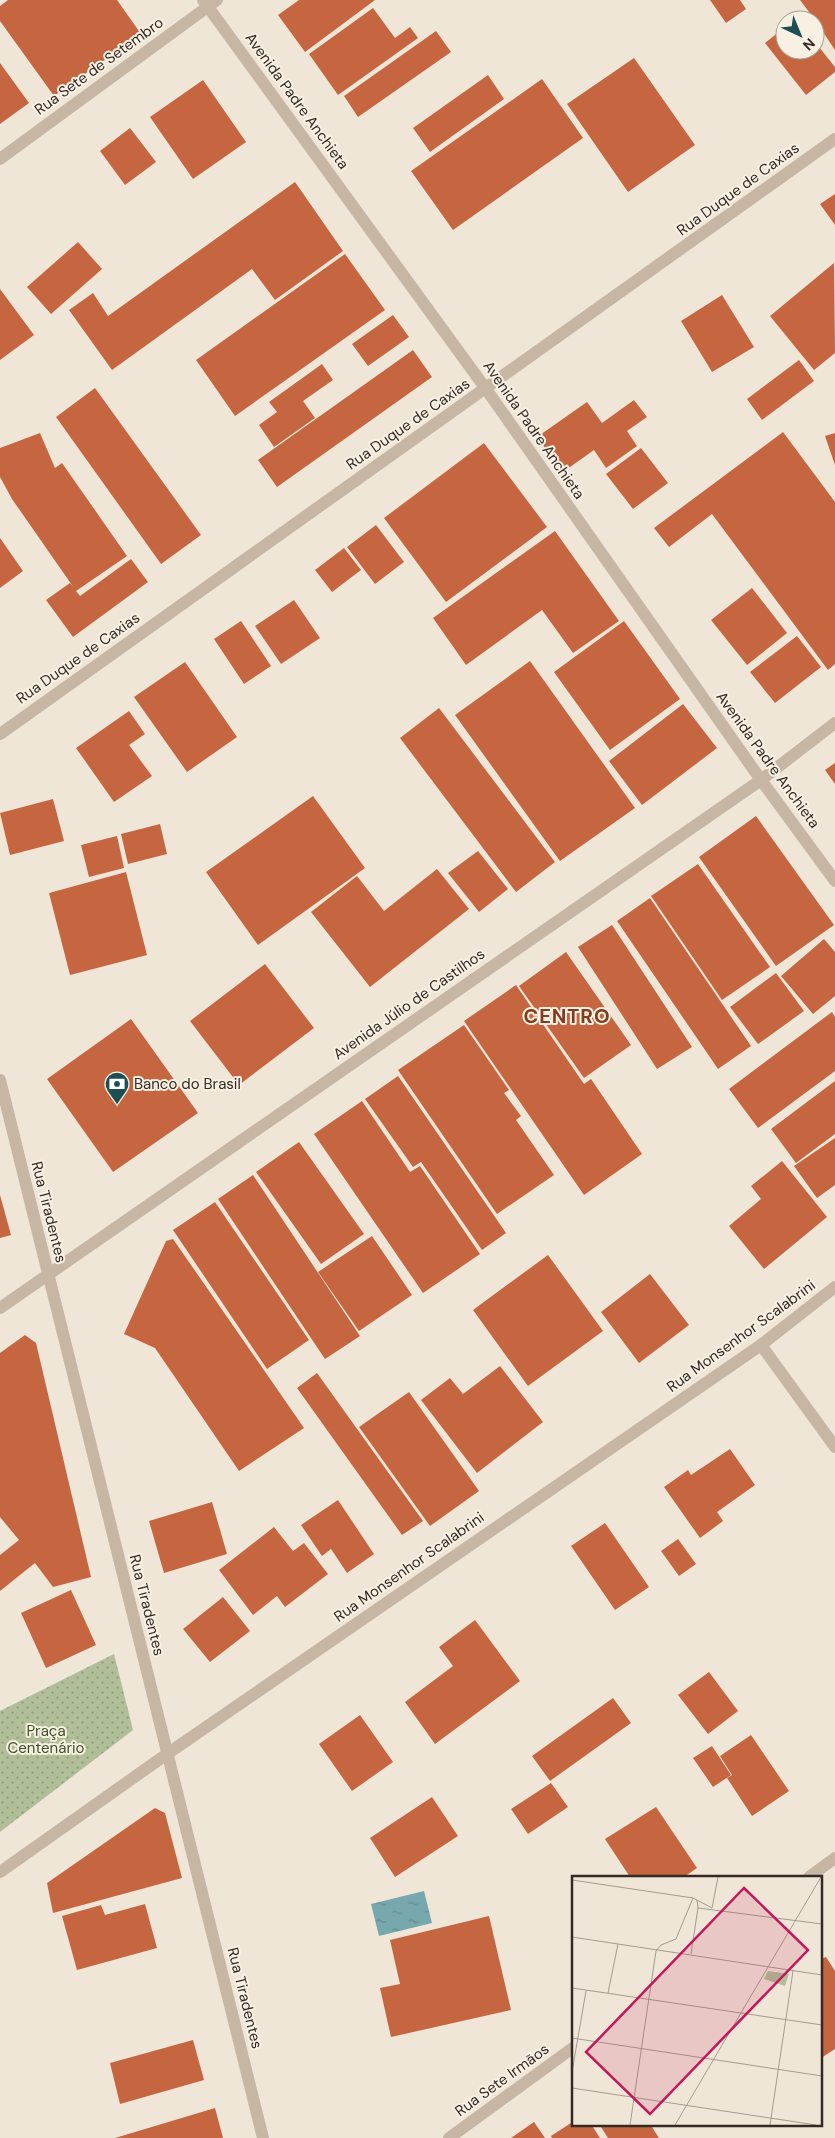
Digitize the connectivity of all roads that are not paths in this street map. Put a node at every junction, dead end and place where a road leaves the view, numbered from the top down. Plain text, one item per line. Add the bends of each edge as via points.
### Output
1 (209, 2) edge
2 (835, 139) edge
3 (0, 159) edge
4 (486, 389) junction
5 (835, 723) edge
6 (0, 734) edge
7 (761, 780) junction
8 (835, 881) edge
9 (0, 1080) edge
10 (48, 1275) junction
11 (835, 1287) edge
12 (0, 1308) edge
13 (761, 1345) junction
14 (835, 1447) edge
15 (167, 1754) junction
16 (835, 1858) edge
17 (0, 1872) edge
18 (810, 1876) edge
19 (572, 2048) edge
20 (263, 2138) edge
21 (449, 2138) edge

1 - 3 street, Rua Sete de Setembro
1 - 4 street, Avenida Padre Anchieta
2 - 4 street, Rua Duque de Caxias
4 - 6 street, Rua Duque de Caxias
4 - 7 street, Avenida Padre Anchieta
5 - 7 street, Avenida Júlio de Castilhos
7 - 8 street, Avenida Padre Anchieta
7 - 10 street, Avenida Júlio de Castilhos
9 - 10 street, Rua Tiradentes
10 - 12 street, Avenida Júlio de Castilhos
10 - 15 street, Rua Tiradentes
11 - 13 street, Rua Monsenhor Scalabrini
13 - 14 street
13 - 15 street, Rua Monsenhor Scalabrini
15 - 17 street, Rua Monsenhor Scalabrini
15 - 20 street, Rua Tiradentes
16 - 18 street
19 - 21 street, Rua Sete Irmãos

